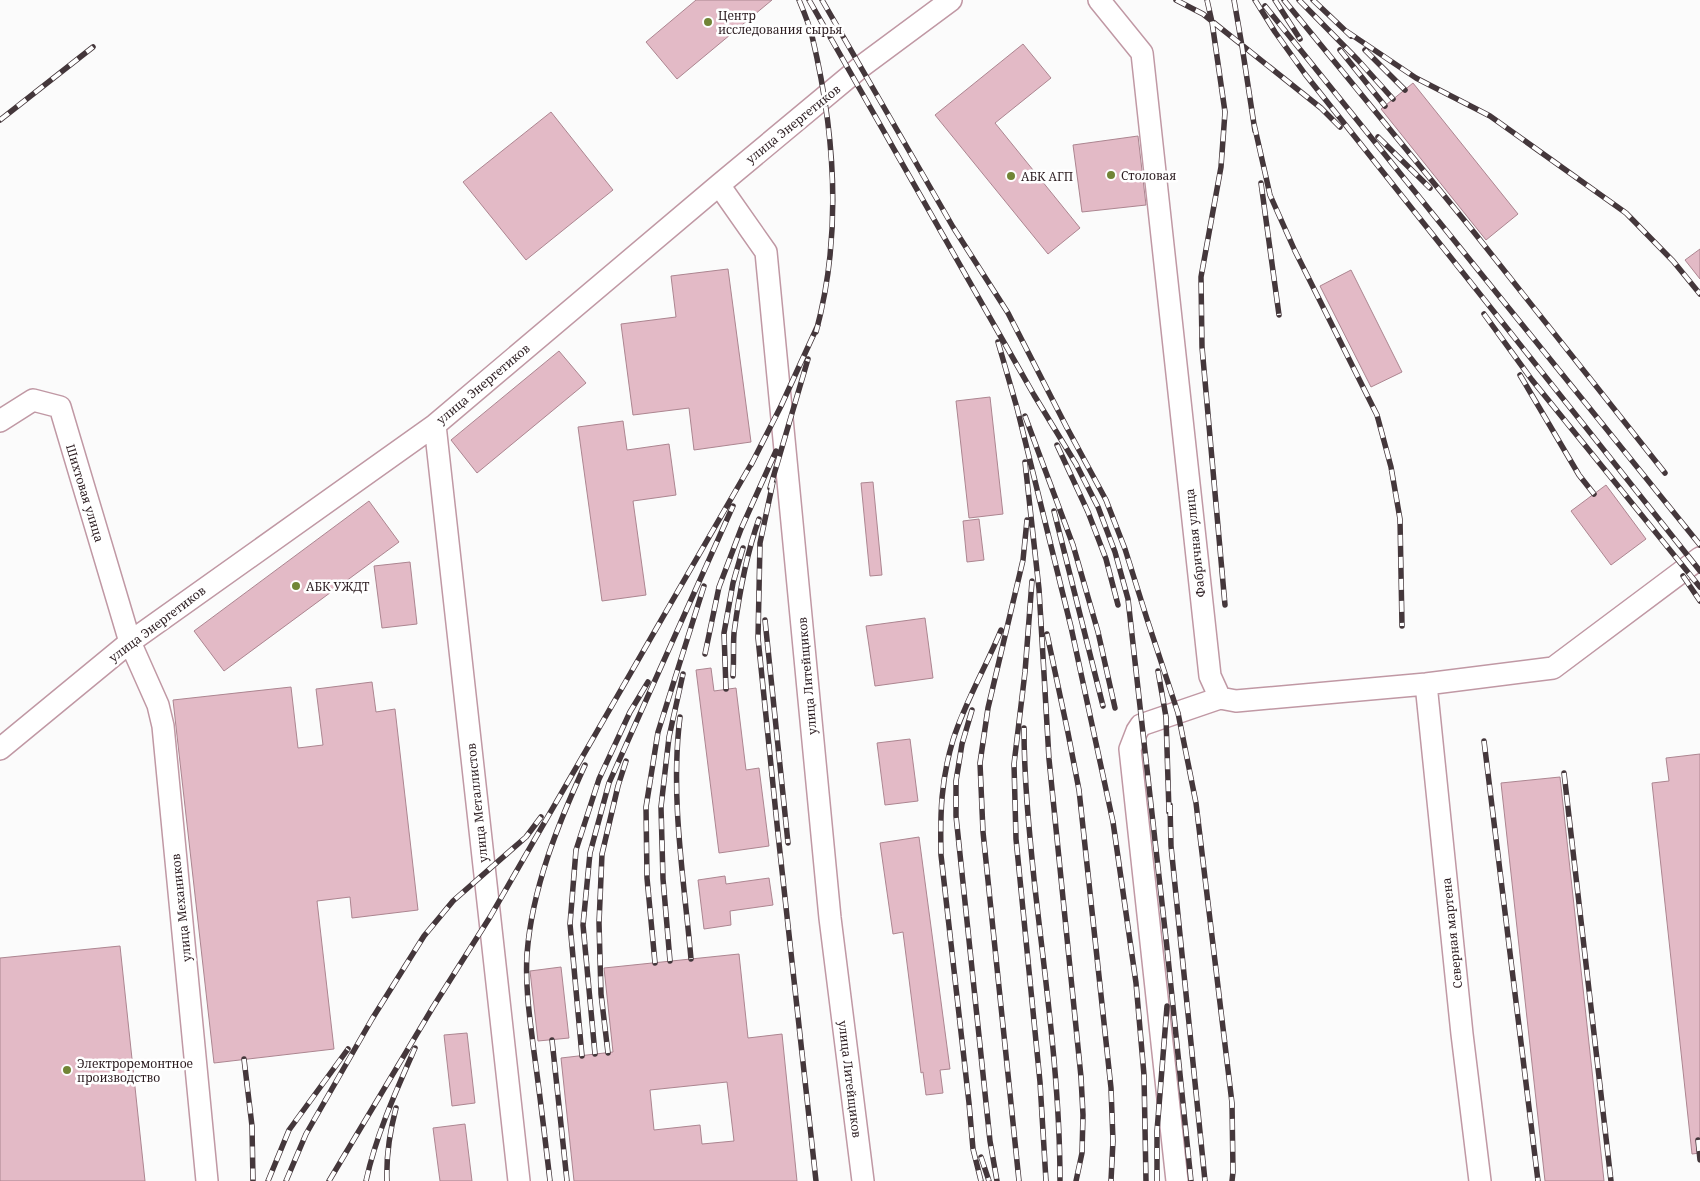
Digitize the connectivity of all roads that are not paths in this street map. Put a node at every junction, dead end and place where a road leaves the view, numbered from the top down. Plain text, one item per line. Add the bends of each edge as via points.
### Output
1 (951, 0) edge
2 (1099, 0) edge
3 (719, 185) junction
4 (0, 421) edge
5 (435, 425) junction
6 (1700, 558) edge
7 (130, 642) junction
8 (1426, 684) junction
9 (1220, 698) junction
10 (0, 750) edge
11 (207, 1181) edge
12 (519, 1181) edge
13 (863, 1181) edge
14 (1177, 1181) edge
15 (1480, 1181) edge

1 - 3 street, улица Энергетиков via 862,66
2 - 9 street, Фабричная улица via 1142,53 1210,676
3 - 5 street, улица Энергетиков
3 - 13 street, улица Литейщиков via 766,252 830,918
4 - 7 street, Шихтовая улица via 33,400 60,407
5 - 7 street, улица Энергетиков
5 - 12 street, улица Металлистов
6 - 8 street via 1553,668
7 - 10 street, улица Энергетиков
7 - 11 street, улица Механиков via 158,704 163,726
8 - 9 street via 1243,700
8 - 15 street, Северная мартена
9 - 14 street via 1141,725 1130,749

